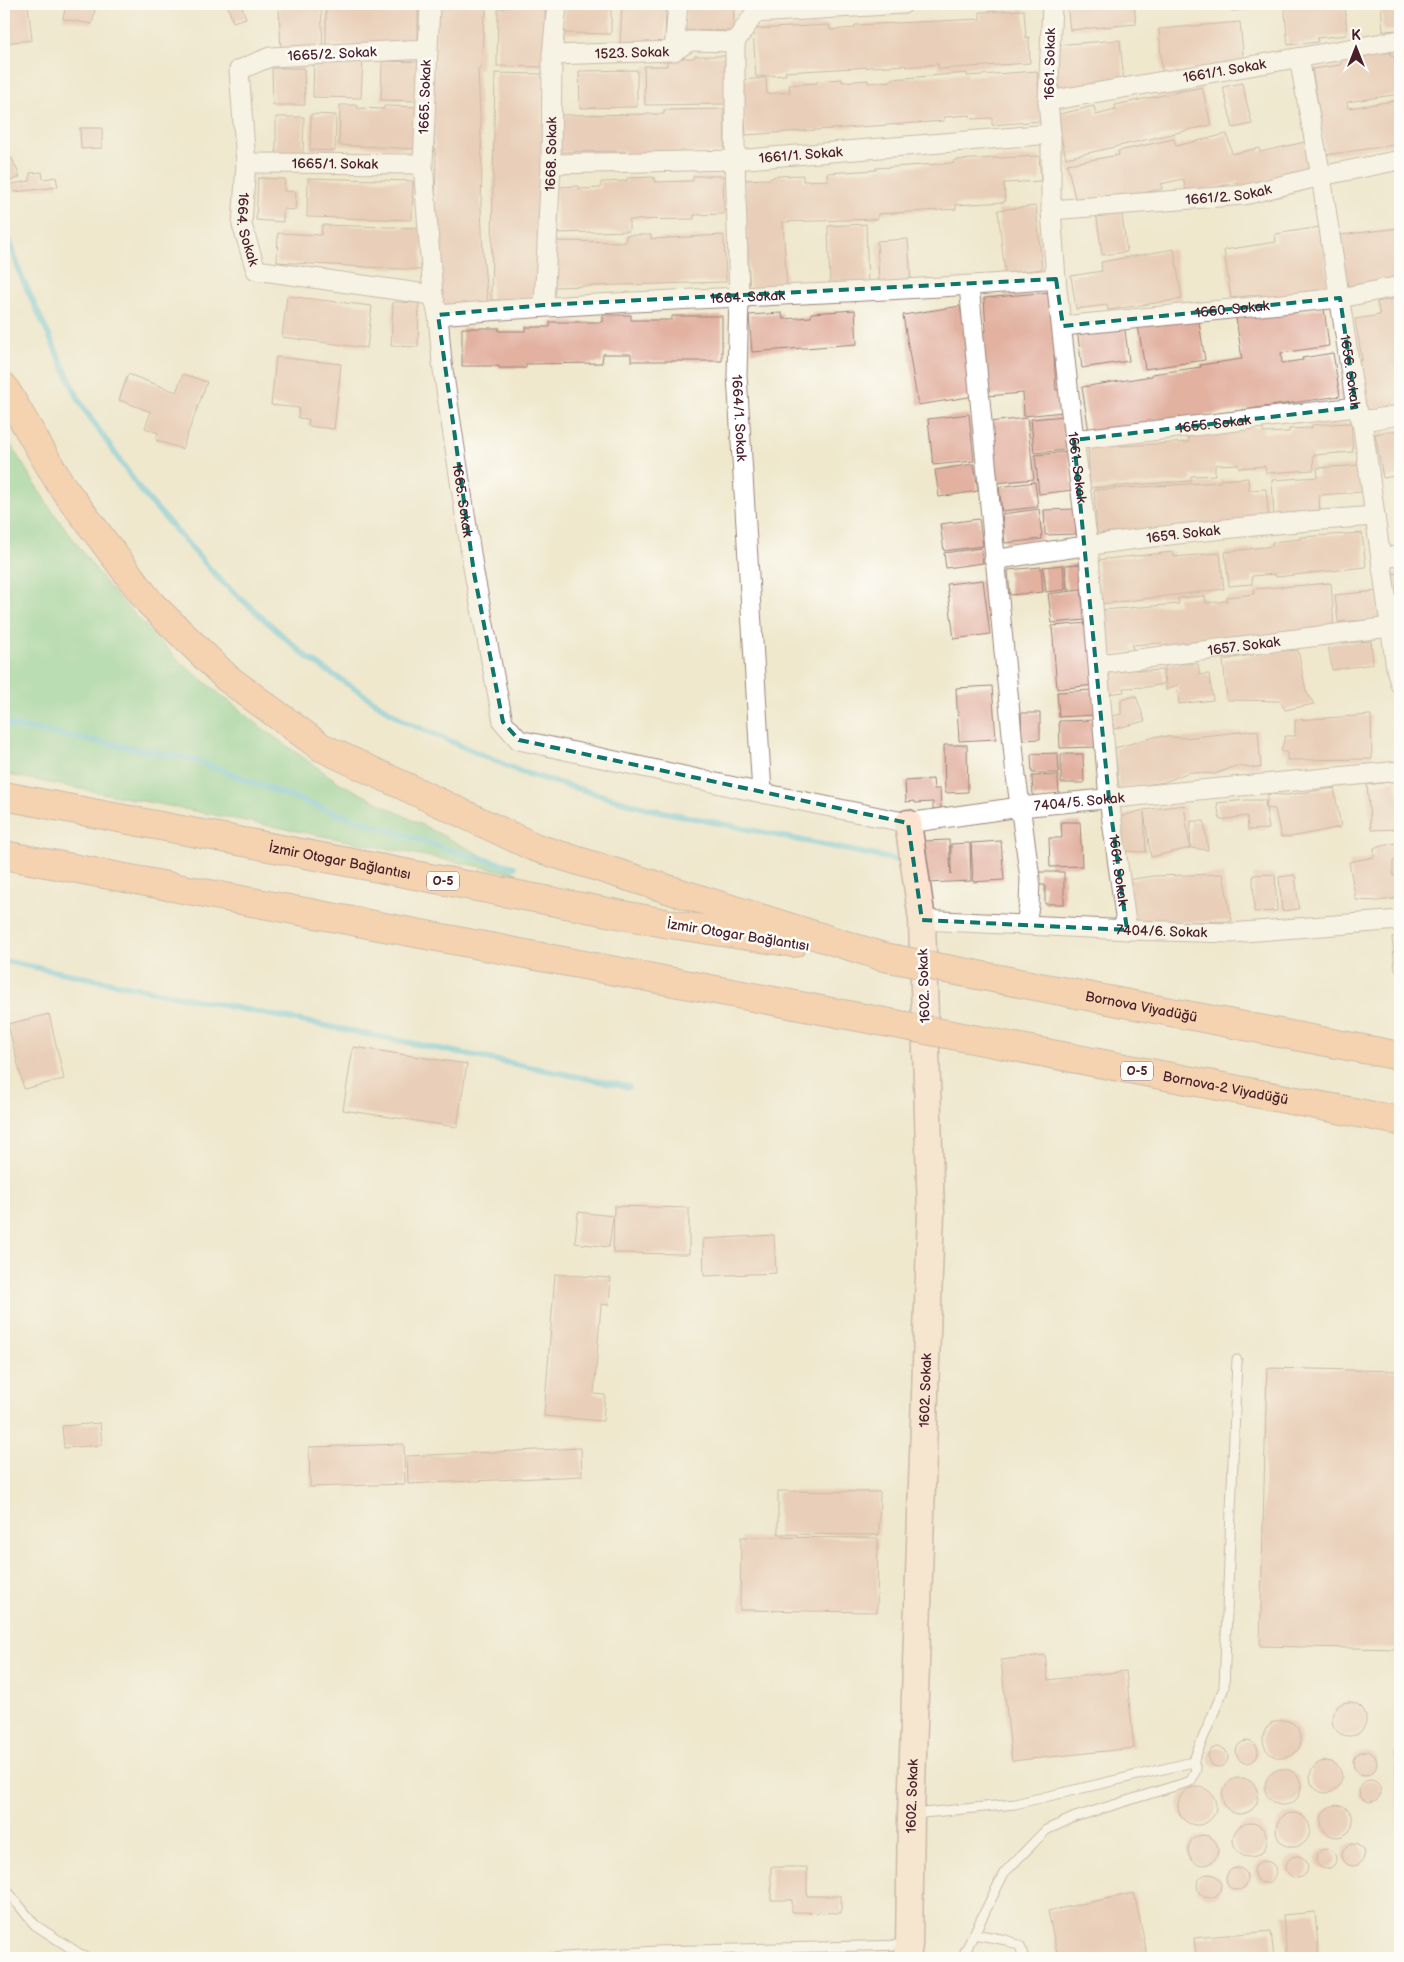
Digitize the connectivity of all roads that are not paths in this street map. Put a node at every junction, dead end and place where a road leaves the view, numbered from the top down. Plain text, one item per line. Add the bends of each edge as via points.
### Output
1 (430, 4) edge
2 (557, 4) edge
3 (678, 4) edge
4 (895, 4) edge
5 (1052, 4) edge
6 (797, 8) edge
7 (1400, 40) edge
8 (735, 42) junction
9 (427, 49) junction
10 (674, 51) junction
11 (552, 56) junction
12 (1299, 58) junction
13 (239, 70) joint
14 (1048, 101) junction
15 (1051, 134) junction
16 (735, 160) junction
17 (1400, 160) edge
18 (246, 163) junction
19 (423, 164) junction
20 (551, 164) junction
21 (1321, 176) junction
22 (1051, 210) junction
23 (1056, 279) junction
24 (969, 286) junction
25 (1400, 286) edge
26 (433, 295) junction
27 (739, 297) junction
28 (1340, 298) junction
29 (544, 305) junction
30 (438, 315) junction
31 (1063, 326) junction
32 (4, 387) edge
33 (1359, 414) junction
34 (1400, 415) edge
35 (1074, 440) junction
36 (1374, 516) junction
37 (1088, 545) junction
38 (1391, 557) edge
39 (994, 560) junction
40 (1390, 627) junction
41 (1099, 664) junction
42 (1400, 684) edge
43 (1400, 771) edge
44 (762, 793) junction
45 (4, 796) edge
46 (1109, 799) junction
47 (1020, 807) junction
48 (908, 824) junction
49 (4, 855) edge
50 (922, 920) junction
51 (1400, 920) edge
52 (1026, 924) junction
53 (1126, 930) junction
54 (884, 957) junction
55 (1400, 1056) edge
56 (1400, 1121) edge
57 (1237, 1360) dead end
58 (1193, 1762) junction
59 (910, 1814) junction
60 (4, 1887) edge
61 (974, 1934) junction
62 (908, 1951) edge
63 (86, 1958) edge
64 (549, 1958) edge
65 (962, 1958) edge
66 (1024, 1958) edge

1 - 9 street, 1665. Sokak
2 - 11 street, 1668. Sokak
3 - 10 street
4 - 6 street
5 - 14 street, 1661. Sokak
6 - 8 street via 755,13
7 - 12 street, 1661/1. Sokak
8 - 10 street, 1523. Sokak via 690,41
8 - 16 street, 1664/1. Sokak
9 - 13 street, 1665/2. Sokak via 270,57
9 - 19 street, 1665. Sokak
10 - 11 street, 1523. Sokak
11 - 20 street, 1668. Sokak
12 - 14 street, 1661/1. Sokak
12 - 21 street, 1656. Sokak
13 - 18 street, 1664. Sokak
14 - 15 street, 1661. Sokak
15 - 16 street, 1661/1. Sokak
15 - 22 street, 1661. Sokak
16 - 20 street, 1661/1. Sokak
16 - 27 street, 1664/1. Sokak
17 - 21 street, 1661/2. Sokak
18 - 19 street, 1665/1. Sokak
18 - 26 street, 1664. Sokak via 242,225 256,270
19 - 26 street, 1665. Sokak
20 - 29 street, 1668. Sokak
21 - 22 street, 1661/2. Sokak via 1244,195
21 - 28 street, 1656. Sokak
22 - 23 street, 1661. Sokak
23 - 24 street, 1664. Sokak
23 - 31 street, 1661. Sokak
24 - 27 street, 1664. Sokak
24 - 39 street
25 - 28 street, 1660. Sokak
26 - 30 street, 1665. Sokak
27 - 29 street, 1664. Sokak
27 - 44 street, 1664/1. Sokak via 737,375
28 - 31 street, 1660. Sokak
28 - 33 street, 1656. Sokak
29 - 30 street, 1664. Sokak
30 - 44 street, 1665. Sokak via 442,363 474,573 503,722 519,740
31 - 35 street, 1661. Sokak
32 - 54 highway via 61,486 150,603 227,678 321,747 534,847
33 - 34 street, 1655. Sokak
33 - 35 street, 1655. Sokak
33 - 36 street, 1656. Sokak
35 - 37 street, 1661. Sokak
36 - 37 street, 1659. Sokak via 1267,523
36 - 38 street, 1656. Sokak
37 - 39 street, 1659. Sokak
37 - 41 street, 1661. Sokak
38 - 40 street, 1656. Sokak
39 - 47 street
40 - 41 street, 1657. Sokak
40 - 42 street, 1656. Sokak
41 - 46 street, 1661. Sokak
43 - 46 street, 7404/5. Sokak
44 - 48 street, 7404/5. Sokak
45 - 54 highway, İzmir Otogar Bağlantısı / O-5 via 670,924
46 - 47 street, 7404/5. Sokak
46 - 53 street, 1661. Sokak
47 - 48 street, 7404/5. Sokak
47 - 52 street via 1030,878
48 - 50 street, 1602. Sokak
49 - 56 highway, Bornova-2 Viyadüğü / O-5, bridge
50 - 52 street, 7404/6. Sokak
50 - 59 street, 1602. Sokak via 931,1213
51 - 53 street, 7404/6. Sokak via 1231,933
52 - 53 street, 7404/6. Sokak
54 - 55 highway, Bornova Viyadüğü / O-5, bridge
57 - 58 lane via 1224,1688
58 - 59 lane via 1015,1804
58 - 61 lane via 1196,1769 1191,1781 1075,1817 1046,1830 1004,1873
59 - 62 street, 1602. Sokak
60 - 63 lane via 35,1925
61 - 65 lane
61 - 66 lane via 1020,1946
62 - 64 lane via 656,1951

